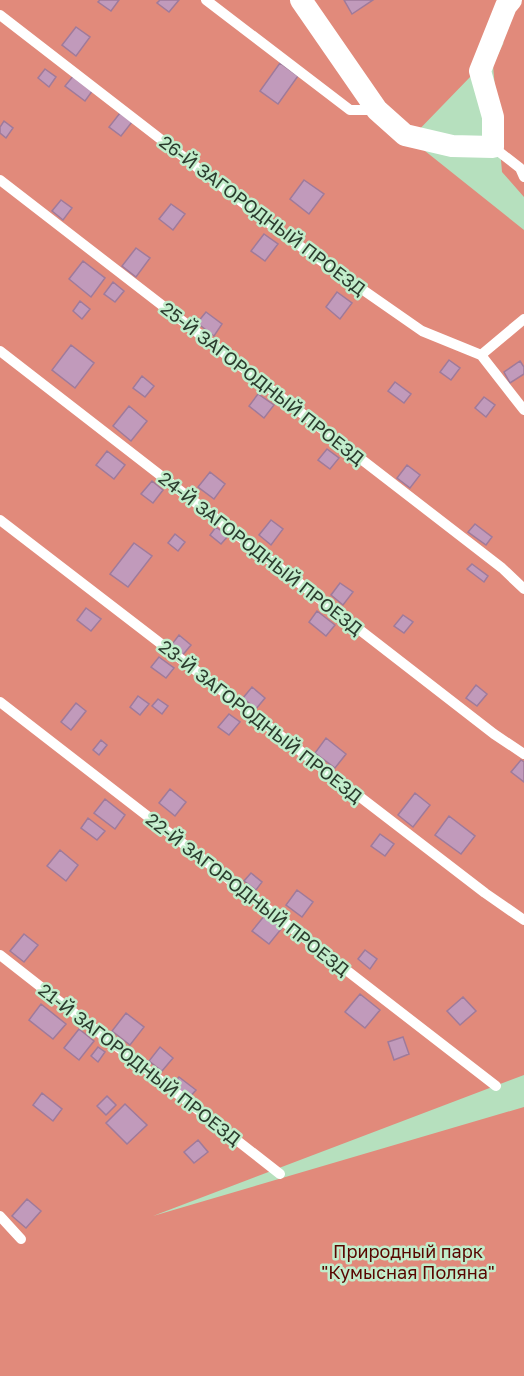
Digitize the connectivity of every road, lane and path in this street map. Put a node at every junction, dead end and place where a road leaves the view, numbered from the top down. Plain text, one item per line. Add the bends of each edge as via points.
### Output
1 (206, 0) edge
2 (301, 0) edge
3 (511, 0) edge
4 (0, 15) edge
5 (377, 110) junction
6 (493, 147) junction
7 (524, 177) edge
8 (0, 180) edge
9 (524, 319) edge
10 (0, 351) edge
11 (481, 355) junction
12 (524, 410) edge
13 (0, 520) edge
14 (524, 589) edge
15 (0, 702) edge
16 (524, 754) edge
17 (524, 920) edge
18 (0, 955) edge
19 (496, 1086) dead end
20 (280, 1174) dead end
21 (0, 1216) edge
22 (21, 1239) dead end

1 - 5 lane via 351,110
2 - 5 street
3 - 6 street via 480,71 493,117
4 - 11 lane, 26-Й ЗАГОРОДНЫЙ ПРОЕЗД via 287,237 422,331
5 - 6 street via 405,135 452,146
6 - 7 lane via 520,168
8 - 14 lane, 25-Й ЗАГОРОДНЫЙ ПРОЕЗД via 502,568
9 - 11 lane
10 - 16 lane, 24-Й ЗАГОРОДНЫЙ ПРОЕЗД
11 - 12 lane, 26-Й ЗАГОРОДНЫЙ ПРОЕЗД
13 - 17 lane, 23-Й ЗАГОРОДНЫЙ ПРОЕЗД
15 - 19 lane, 22-Й ЗАГОРОДНЫЙ ПРОЕЗД
18 - 20 lane, 21-Й ЗАГОРОДНЫЙ ПРОЕЗД
21 - 22 lane

